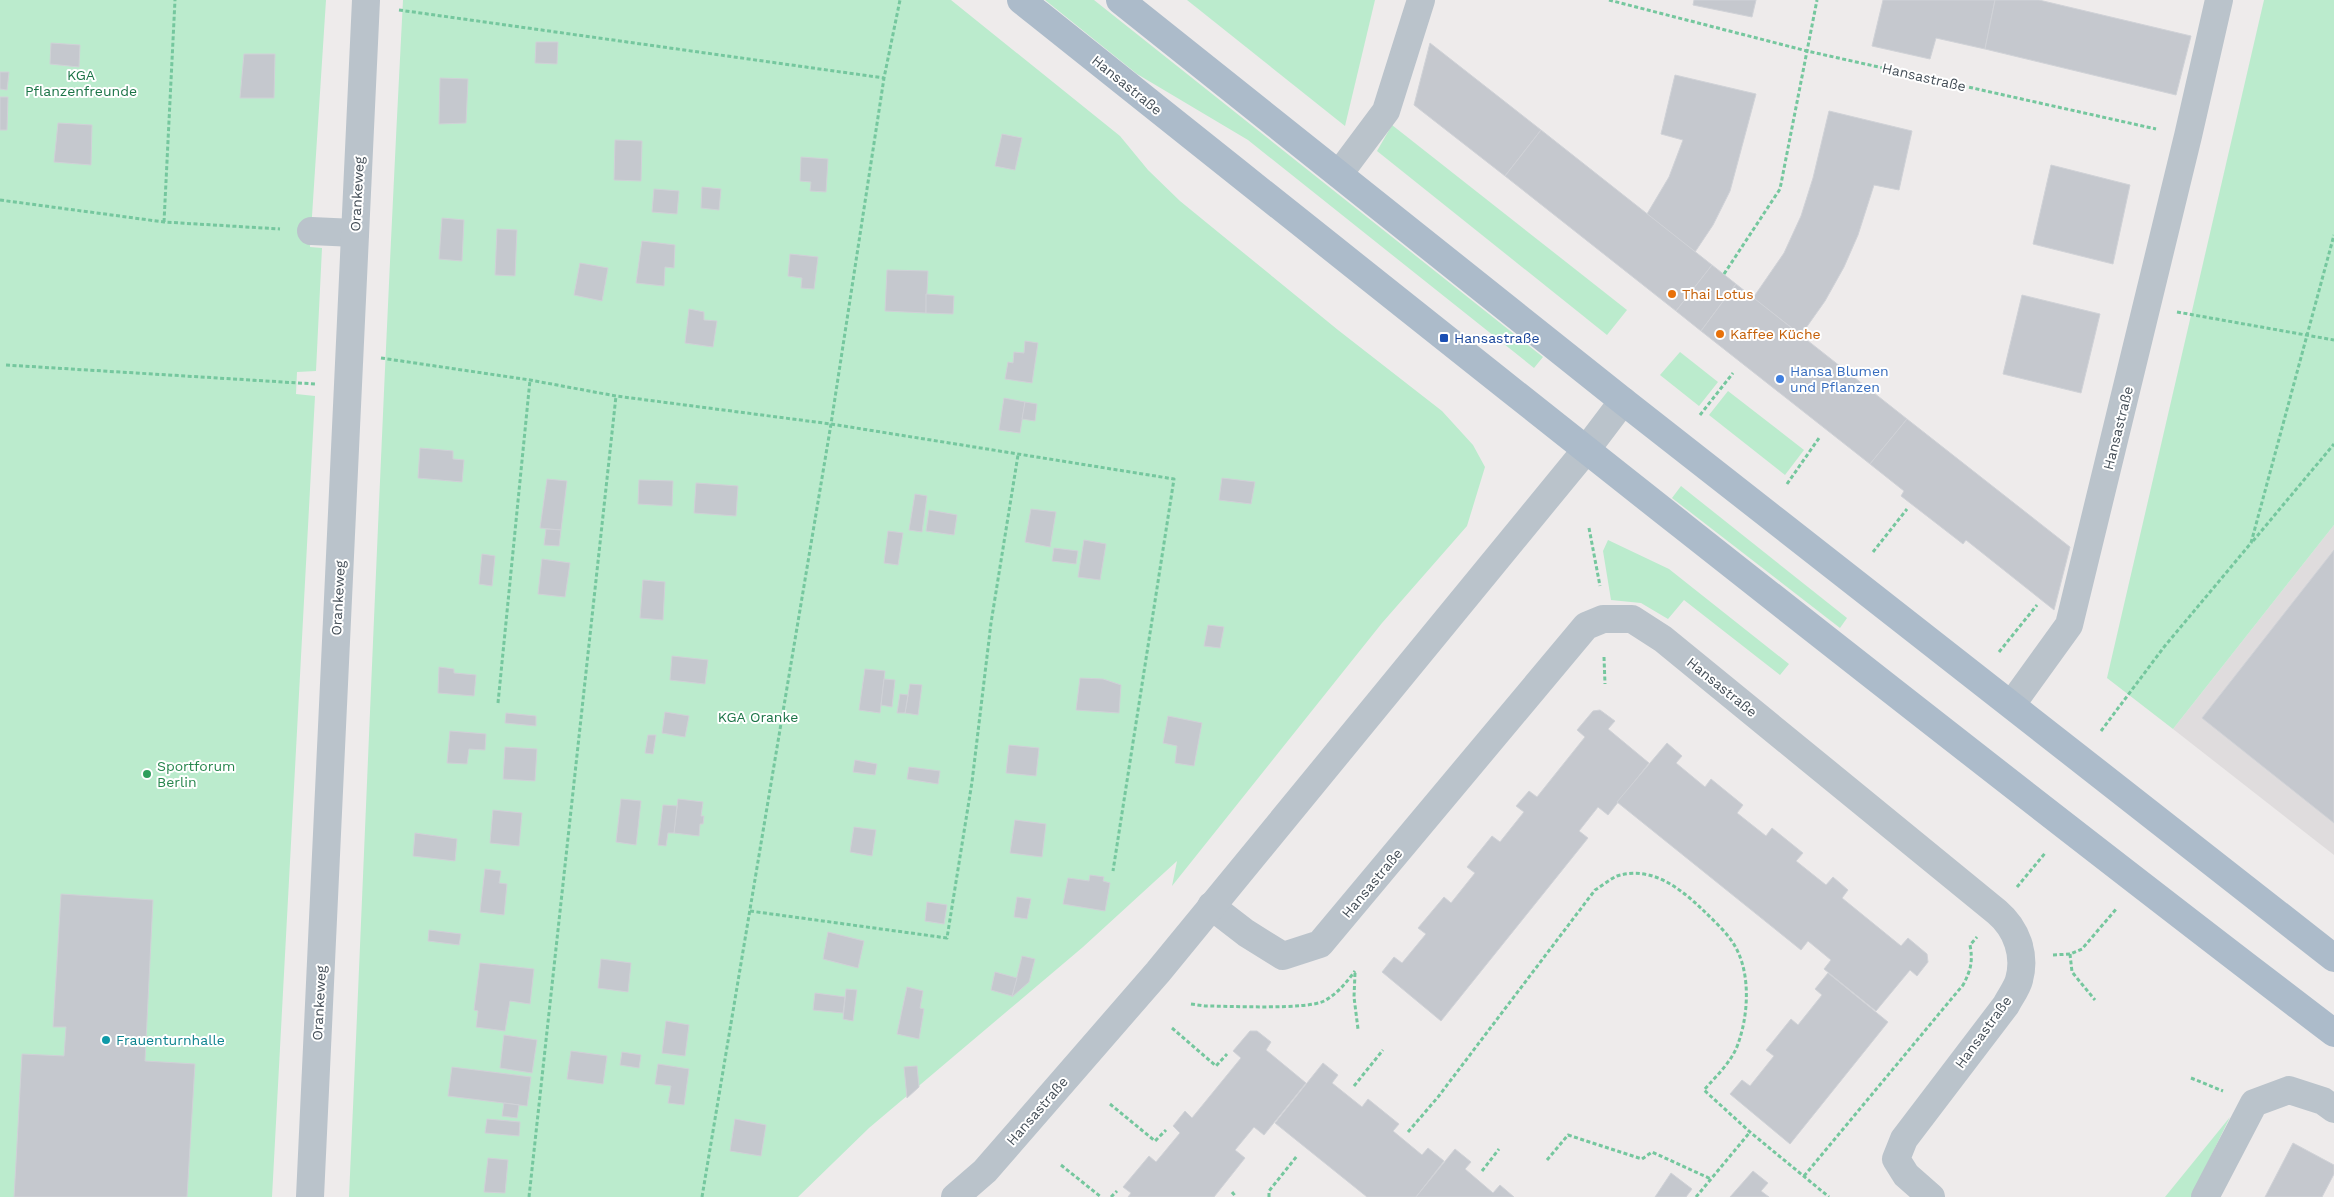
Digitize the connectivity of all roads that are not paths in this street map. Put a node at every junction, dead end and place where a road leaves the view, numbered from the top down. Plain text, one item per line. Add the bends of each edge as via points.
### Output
1 (366, 0) edge
2 (1021, 0) edge
3 (1120, 0) edge
4 (1421, 0) edge
5 (2219, 0) edge
6 (1339, 174) junction
7 (311, 231) road end
8 (355, 233) junction
9 (1623, 401) junction
10 (1586, 450) junction
11 (2012, 704) junction
12 (1211, 906) junction
13 (2334, 958) edge
14 (2334, 1033) edge
15 (2334, 1109) edge
16 (310, 1197) edge
17 (955, 1197) edge
18 (1931, 1197) edge
19 (2205, 1197) edge

1 - 8 street, Orankeweg
2 - 10 main road, Hansastraße
3 - 6 main road
4 - 6 street via 1386,111
5 - 11 street, Hansastraße via 2069,626
6 - 9 main road
7 - 8 street
8 - 16 street, Orankeweg
9 - 10 street, Hansastraße
9 - 11 main road
10 - 12 street, Hansastraße
10 - 14 main road, Hansastraße via 2058,822
11 - 13 main road
12 - 17 street, Hansastraße via 985,1171
12 - 18 street, Hansastraße via 1283,956 1320,944 1586,626 1603,619 1632,619 1664,639 1997,912 2016,937 2022,956 2019,981 2006,1005 1904,1139 1896,1159 1906,1175
15 - 19 street via 2323,1101 2289,1090 2254,1103

